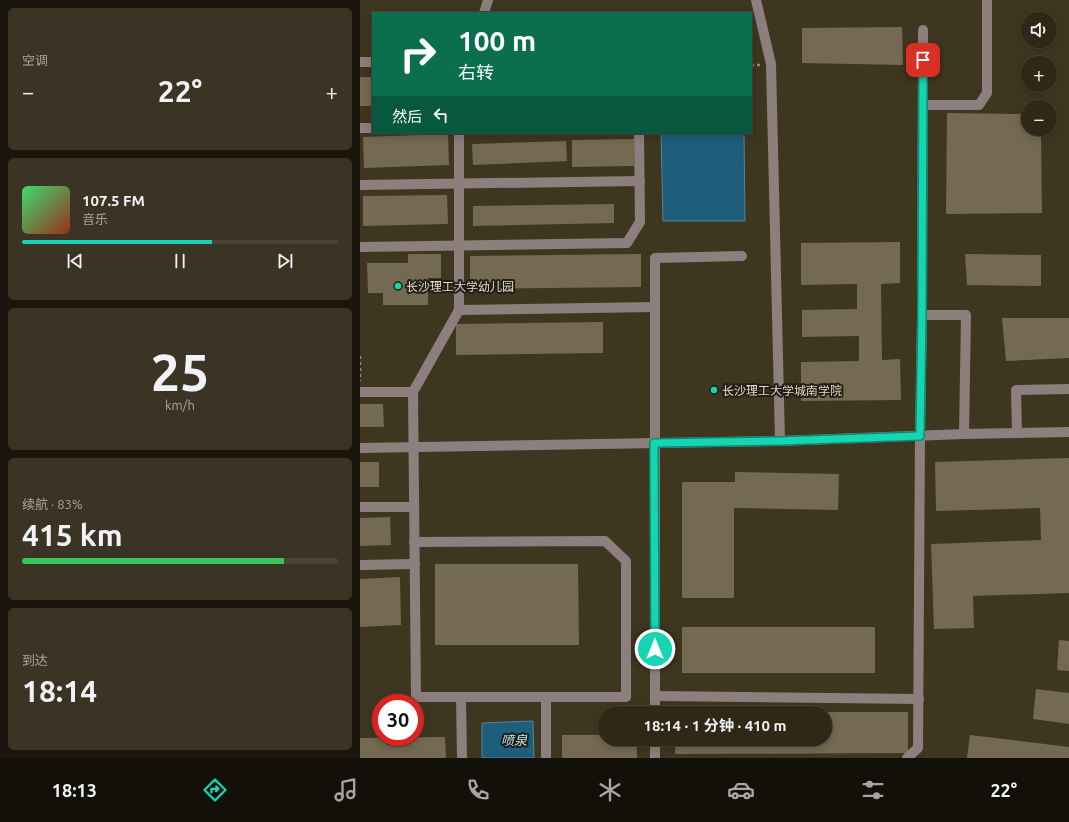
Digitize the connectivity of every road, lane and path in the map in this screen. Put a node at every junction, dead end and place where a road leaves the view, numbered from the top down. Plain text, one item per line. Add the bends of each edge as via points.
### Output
1 (488, 0) edge
2 (756, 0) edge
3 (986, 0) edge
4 (484, 12) edge
5 (923, 30) dead end
6 (360, 62) edge
7 (372, 62) edge
8 (923, 105) junction
9 (360, 128) edge
10 (372, 128) edge
11 (459, 134) edge
12 (639, 134) edge
13 (640, 181) junction
14 (459, 183) junction
15 (360, 184) edge
16 (459, 245) junction
17 (360, 247) edge
18 (742, 256) dead end
19 (655, 307) junction
20 (459, 310) junction
21 (922, 315) junction
22 (360, 356) edge
23 (1069, 390) edge
24 (360, 392) edge
25 (413, 392) junction
26 (1069, 432) edge
27 (1017, 433) junction
28 (964, 434) junction
29 (920, 436) junction
30 (780, 441) junction
31 (654, 443) junction
32 (360, 448) edge
33 (413, 448) junction
34 (414, 507) junction
35 (360, 508) edge
36 (414, 542) junction
37 (415, 564) junction
38 (360, 565) edge
39 (655, 696) junction
40 (462, 697) junction
41 (546, 697) junction
42 (919, 699) junction
43 (655, 706) edge
44 (655, 746) edge
45 (462, 758) edge
46 (546, 758) edge
47 (655, 758) edge
48 (907, 758) edge

1 - 4 street
2 - 30 street via 771,64
3 - 8 street via 987,93 979,105
5 - 8 street
6 - 7 street
8 - 21 street
9 - 10 street
11 - 14 street
12 - 13 street
13 - 14 street
13 - 16 street via 640,222 627,243
14 - 15 street
14 - 16 street
16 - 17 street
16 - 20 street
18 - 19 street via 655,258
19 - 20 street
19 - 31 street
20 - 25 street
21 - 28 street via 966,314
21 - 29 street
22 - 24 path
23 - 27 street via 1016,390
24 - 25 street
25 - 33 street
26 - 27 street
27 - 28 street
28 - 29 street
29 - 30 street
29 - 42 street
30 - 31 street
31 - 33 street
31 - 39 street
32 - 33 street
33 - 34 street
34 - 35 street
34 - 36 street
36 - 37 street
36 - 41 street via 605,541 626,561 626,697
37 - 38 street
37 - 40 street via 416,697
39 - 42 street
39 - 43 street
40 - 41 street
40 - 45 street
41 - 46 street
42 - 48 street via 918,748
44 - 47 street

